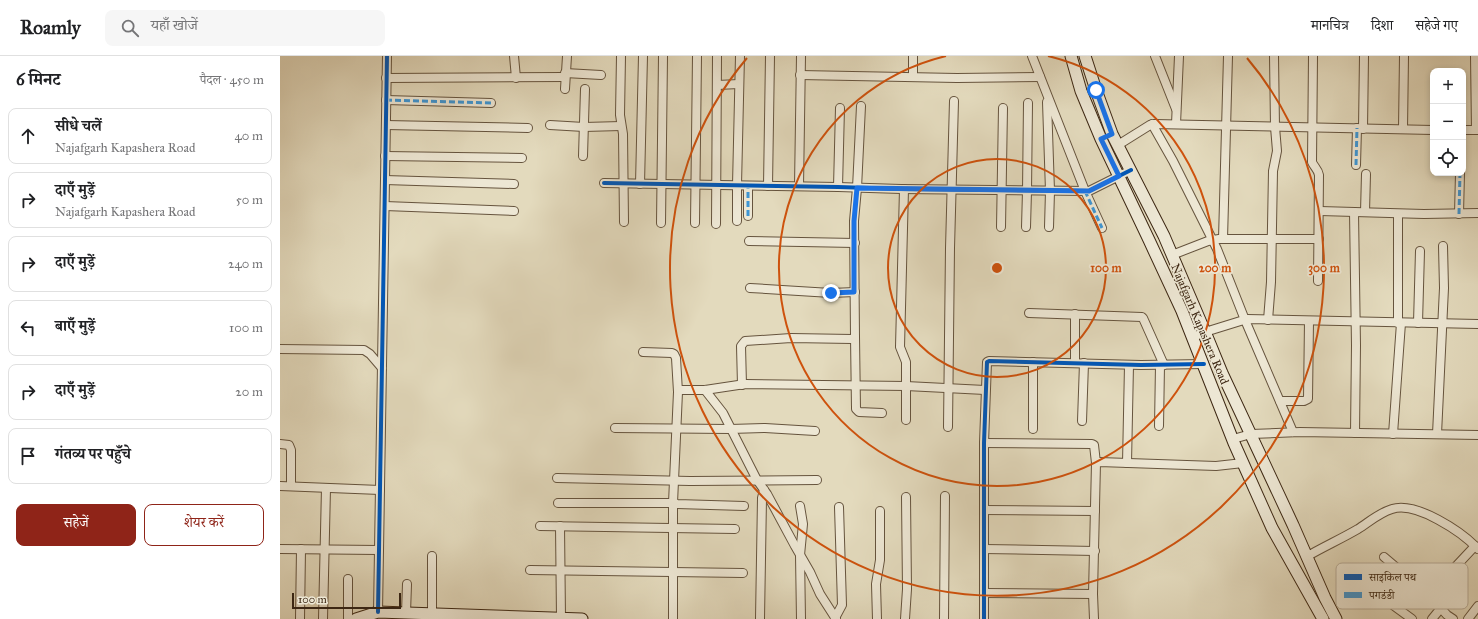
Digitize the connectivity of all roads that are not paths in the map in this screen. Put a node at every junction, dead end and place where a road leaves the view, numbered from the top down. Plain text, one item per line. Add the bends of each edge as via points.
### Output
1 (387, 56) edge
2 (514, 56) edge
3 (567, 56) edge
4 (621, 56) edge
5 (643, 56) edge
6 (663, 56) edge
7 (697, 56) edge
8 (717, 56) edge
9 (740, 56) edge
10 (770, 56) edge
11 (801, 56) edge
12 (912, 56) edge
13 (1032, 56) edge
14 (1071, 56) edge
15 (1085, 56) edge
16 (1155, 56) edge
17 (1180, 56) edge
18 (1228, 56) edge
19 (1274, 56) edge
20 (1313, 56) edge
21 (1364, 56) edge
22 (1404, 56) edge
23 (1475, 56) edge
24 (565, 75) junction
25 (601, 75) dead end
26 (800, 75) junction
27 (913, 77) junction
28 (1040, 77) junction
29 (386, 78) junction
30 (516, 78) junction
31 (739, 84) junction
32 (717, 85) junction
33 (565, 89) dead end
34 (585, 89) dead end
35 (1047, 96) junction
36 (386, 100) junction
37 (954, 101) dead end
38 (491, 103) dead end
39 (1028, 103) dead end
40 (860, 106) dead end
41 (840, 108) dead end
42 (1003, 108) dead end
43 (1177, 111) junction
44 (1152, 124) junction
45 (1176, 124) junction
46 (386, 125) junction
47 (550, 125) dead end
48 (621, 126) junction
49 (1226, 126) junction
50 (584, 127) junction
51 (1275, 127) junction
52 (528, 128) dead end
53 (1313, 128) junction
54 (1360, 129) junction
55 (1403, 129) junction
56 (1430, 130) edge
57 (1466, 130) edge
58 (1477, 130) edge
59 (1112, 134) junction
60 (1101, 139) junction
61 (1118, 145) junction
62 (385, 156) junction
63 (583, 156) dead end
64 (522, 158) dead end
65 (1356, 165) dead end
66 (1131, 170) junction
67 (1366, 174) dead end
68 (1119, 176) junction
69 (1460, 176) edge
70 (385, 180) junction
71 (604, 183) dead end
72 (514, 184) dead end
73 (623, 184) junction
74 (640, 184) junction
75 (662, 184) junction
76 (694, 184) junction
77 (716, 184) junction
78 (737, 186) junction
79 (748, 186) junction
80 (768, 186) junction
81 (799, 186) junction
82 (838, 187) junction
83 (857, 188) junction
84 (904, 189) junction
85 (952, 190) junction
86 (1002, 190) junction
87 (1027, 191) junction
88 (1050, 191) junction
89 (1084, 191) junction
90 (384, 206) junction
91 (514, 212) dead end
92 (1320, 212) junction
93 (1354, 212) junction
94 (1365, 212) junction
95 (1478, 213) edge
96 (1398, 214) junction
97 (1459, 214) junction
98 (748, 216) dead end
99 (737, 221) dead end
100 (624, 222) dead end
101 (695, 223) dead end
102 (661, 224) dead end
103 (716, 224) dead end
104 (1001, 227) dead end
105 (1026, 227) dead end
106 (1049, 227) dead end
107 (1102, 228) dead end
108 (1223, 239) junction
109 (1319, 239) junction
110 (749, 240) dead end
111 (1213, 240) junction
112 (1271, 240) junction
113 (855, 243) junction
114 (1443, 246) dead end
115 (1420, 251) dead end
116 (1172, 255) junction
117 (1318, 281) dead end
118 (750, 288) dead end
119 (854, 292) junction
120 (1029, 313) dead end
121 (1075, 314) junction
122 (1245, 320) junction
123 (1268, 320) junction
124 (1308, 321) junction
125 (1354, 322) junction
126 (1399, 323) junction
127 (1418, 323) junction
128 (1441, 324) junction
129 (1478, 324) edge
130 (1206, 332) junction
131 (855, 337) junction
132 (1193, 337) junction
133 (280, 349) edge
134 (643, 352) dead end
135 (1033, 362) junction
136 (1075, 363) junction
137 (1084, 363) junction
138 (1130, 364) junction
139 (1204, 364) junction
140 (1162, 365) junction
141 (382, 368) junction
142 (742, 385) junction
143 (856, 386) junction
144 (906, 386) junction
145 (949, 388) junction
146 (678, 390) junction
147 (706, 390) junction
148 (985, 390) junction
149 (1280, 401) junction
150 (882, 413) dead end
151 (906, 420) dead end
152 (1082, 421) dead end
153 (1159, 426) dead end
154 (948, 427) dead end
155 (615, 428) dead end
156 (677, 429) junction
157 (730, 429) junction
158 (1033, 429) dead end
159 (815, 431) dead end
160 (1293, 432) junction
161 (1355, 433) junction
162 (1251, 434) junction
163 (1393, 434) junction
164 (1436, 434) junction
165 (1478, 435) edge
166 (1233, 439) junction
167 (984, 443) junction
168 (280, 444) edge
169 (1096, 463) junction
170 (1127, 463) junction
171 (1243, 463) junction
172 (556, 478) dead end
173 (674, 480) junction
174 (757, 480) junction
175 (817, 480) dead end
176 (280, 486) edge
177 (291, 486) junction
178 (326, 488) junction
179 (380, 490) junction
180 (764, 490) junction
181 (946, 496) dead end
182 (906, 498) dead end
183 (558, 502) dead end
184 (673, 503) junction
185 (744, 506) dead end
186 (800, 506) dead end
187 (839, 506) dead end
188 (984, 510) junction
189 (880, 511) dead end
190 (1095, 511) junction
191 (540, 526) dead end
192 (560, 526) junction
193 (673, 528) junction
194 (734, 529) dead end
195 (1477, 547) edge
196 (280, 549) edge
197 (301, 549) junction
198 (324, 549) junction
199 (984, 549) junction
200 (379, 550) junction
201 (1095, 551) junction
202 (800, 555) junction
203 (432, 556) dead end
204 (1306, 556) junction
205 (1384, 557) dead end
206 (1391, 563) edge
207 (1461, 563) edge
208 (530, 570) dead end
209 (561, 570) junction
210 (674, 572) junction
211 (742, 573) dead end
212 (348, 579) dead end
213 (407, 584) dead end
214 (984, 593) junction
215 (1093, 594) junction
216 (1478, 606) edge
217 (1398, 609) edge
218 (1440, 609) edge
219 (1442, 609) edge
220 (378, 612) junction
221 (406, 613) junction
222 (432, 614) junction
223 (561, 618) junction
224 (300, 619) edge
225 (323, 619) edge
226 (348, 619) edge
227 (356, 619) edge
228 (582, 619) edge
229 (673, 619) edge
230 (760, 619) edge
231 (800, 619) edge
232 (836, 619) edge
233 (877, 619) edge
234 (906, 619) edge
235 (944, 619) edge
236 (984, 619) edge
237 (1094, 619) edge
238 (1323, 619) edge
239 (1336, 619) edge
240 (1412, 619) edge
241 (1432, 619) edge
242 (1453, 619) edge
243 (1468, 619) edge

1 - 29 street
2 - 30 street
3 - 24 street
4 - 48 street
5 - 74 street
6 - 75 street
7 - 76 street
8 - 32 street
9 - 31 street
10 - 80 street
11 - 26 street
12 - 27 street
13 - 28 street
14 - 60 main road, Najafgarh Kapashera Road via 1081,92
15 - 59 main road, Najafgarh Kapashera Road
16 - 43 street
17 - 43 street
18 - 49 street
19 - 51 street
20 - 53 street
21 - 54 street
22 - 55 street
23 - 58 street
24 - 25 street
24 - 30 street
24 - 33 street
26 - 27 street
26 - 81 street
27 - 28 street
28 - 35 street
29 - 30 street
29 - 36 street
31 - 32 street
31 - 78 street
32 - 77 street
34 - 50 street
35 - 88 street
35 - 89 street
36 - 38 street
36 - 46 street
37 - 85 street
39 - 87 street
40 - 83 street
41 - 82 street
42 - 86 street
43 - 45 street
44 - 45 street
44 - 61 street
44 - 111 street
45 - 49 street
46 - 52 street
46 - 62 street
47 - 50 street
48 - 50 street
48 - 73 street
49 - 51 street
49 - 108 street
50 - 63 street
51 - 53 street
51 - 112 street via 1277,151 1273,171
53 - 54 street
53 - 92 street via 1312,162 1319,175
54 - 55 street
54 - 65 street
55 - 56 street
57 - 58 street
59 - 60 main road
59 - 61 main road, Najafgarh Kapashera Road
60 - 68 main road, Najafgarh Kapashera Road
61 - 66 main road, Najafgarh Kapashera Road
62 - 64 street
62 - 70 street
66 - 68 street
66 - 116 main road, Najafgarh Kapashera Road
67 - 94 street
68 - 89 street
68 - 132 main road, Najafgarh Kapashera Road
69 - 97 street
70 - 72 street
70 - 90 street
71 - 73 street
73 - 74 street
73 - 100 street
74 - 75 street
75 - 76 street
75 - 102 street
76 - 77 street
76 - 101 street
77 - 78 street
77 - 103 street
78 - 79 street
78 - 99 street
79 - 80 street
79 - 98 street
80 - 81 street
81 - 82 street
82 - 83 street
83 - 84 street
83 - 113 street
84 - 85 street
84 - 144 street via 900,347 906,361
85 - 86 street
85 - 145 street
86 - 87 street
86 - 104 street
87 - 88 street
87 - 105 street
88 - 89 street
88 - 106 street
89 - 107 street
90 - 91 street
90 - 141 street
92 - 93 street
92 - 109 street
93 - 94 street
93 - 125 street
94 - 96 street
95 - 97 street
96 - 97 street
96 - 126 street
108 - 111 street
108 - 112 street
109 - 112 street
109 - 117 street
110 - 113 street
111 - 116 street
111 - 122 street
112 - 123 street
113 - 119 street
114 - 128 street via 1444,288
115 - 127 street
116 - 130 main road, Najafgarh Kapashera Road
118 - 119 street
119 - 131 street
120 - 121 street
121 - 136 street
121 - 140 street via 1142,317
122 - 123 street
122 - 130 street
122 - 149 street
123 - 124 street
124 - 125 street
124 - 149 street via 1308,398 1304,401
125 - 126 street
125 - 161 street
126 - 127 street
126 - 163 street
127 - 128 street
128 - 129 street
128 - 164 street
130 - 132 street
130 - 162 main road, Najafgarh Kapashera Road
131 - 142 street via 742,342
131 - 143 street
132 - 139 main road, Najafgarh Kapashera Road
133 - 141 street via 364,350
134 - 146 street via 674,354
135 - 136 street
135 - 148 street via 987,362
135 - 158 street
136 - 137 street
137 - 138 street
137 - 152 street
138 - 140 street
138 - 170 street
139 - 140 street
139 - 166 main road, Najafgarh Kapashera Road
140 - 153 street
141 - 179 street
142 - 143 street
142 - 147 street
143 - 144 street
143 - 150 street via 857,411
144 - 145 street
144 - 151 street
145 - 148 street
145 - 154 street
146 - 147 street
146 - 156 street
147 - 157 street via 723,413
148 - 167 street
149 - 160 street
155 - 156 street
156 - 157 street
156 - 173 street
157 - 159 street
157 - 174 street
160 - 161 street
160 - 162 street
161 - 163 street
162 - 166 street
162 - 204 main road, Najafgarh Kapashera Road
163 - 164 street
164 - 165 street
166 - 171 main road, Najafgarh Kapashera Road
167 - 169 street via 1092,444 1095,448
167 - 188 street
168 - 177 street via 289,445 291,450
169 - 170 street
169 - 190 street
170 - 171 street via 1216,466
171 - 238 main road, Najafgarh Kapashera Road via 1272,528
172 - 173 street
173 - 174 street
173 - 184 street
174 - 175 street
174 - 180 street
176 - 177 street
177 - 178 street
178 - 179 street
178 - 198 street
179 - 200 street
180 - 202 street
180 - 230 street
181 - 235 street
182 - 234 street
183 - 184 street
184 - 185 street
184 - 193 street
186 - 202 street via 803,530
187 - 232 street via 842,605
188 - 190 street
188 - 199 street
189 - 233 street
190 - 201 street
191 - 192 street
192 - 193 street
192 - 209 street
193 - 194 street
193 - 210 street
195 - 204 street via 1454,529 1406,507 1393,508 1380,514
195 - 207 street
196 - 197 street
197 - 198 street
197 - 224 street
198 - 200 street
198 - 225 street
199 - 201 street
199 - 214 street
200 - 220 street
201 - 215 street
202 - 231 street
202 - 232 street
203 - 222 street
204 - 239 main road, Najafgarh Kapashera Road
205 - 206 street
208 - 209 street
209 - 210 street
209 - 223 street
210 - 211 street
210 - 229 street
212 - 226 street
213 - 221 street
214 - 215 street
214 - 236 street
215 - 237 street
216 - 243 street
217 - 240 street
218 - 241 street
219 - 242 street
220 - 221 main road
220 - 227 main road
221 - 222 main road
222 - 223 main road
223 - 228 main road

